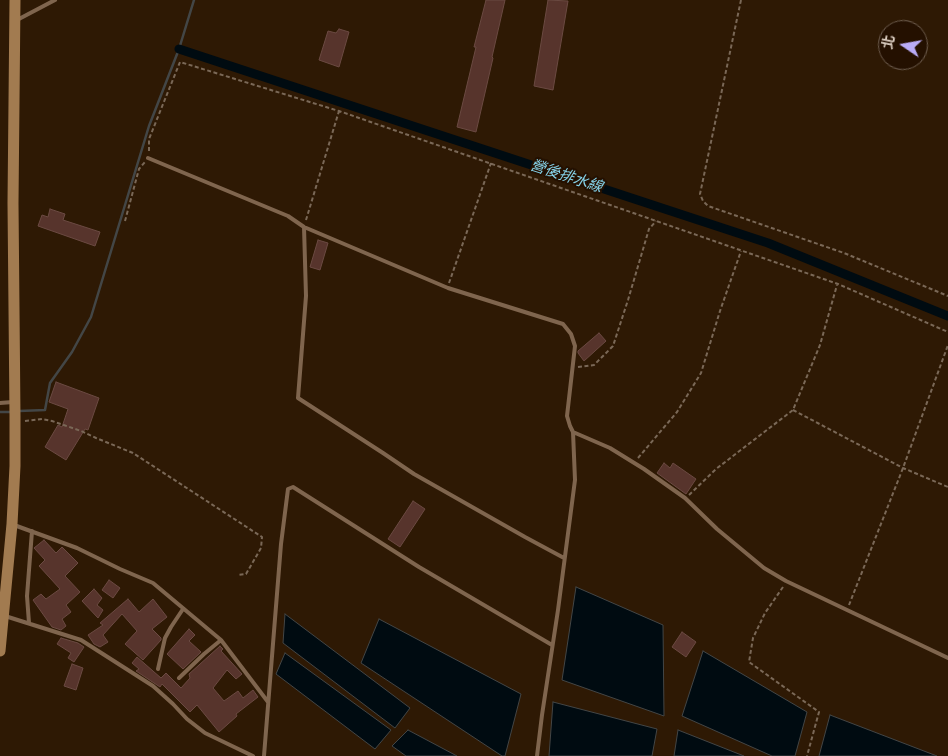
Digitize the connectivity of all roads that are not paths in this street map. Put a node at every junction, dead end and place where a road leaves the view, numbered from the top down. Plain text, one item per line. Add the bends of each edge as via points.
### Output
1 (14, 0) edge
2 (55, 0) edge
3 (15, 21) junction
4 (148, 158) road end
5 (304, 227) junction
6 (15, 402) junction
7 (0, 403) edge
8 (573, 432) junction
9 (12, 524) junction
10 (32, 531) junction
11 (564, 558) junction
12 (183, 609) junction
13 (3, 615) junction
14 (29, 623) junction
15 (221, 640) junction
16 (552, 645) junction
17 (0, 651) edge
18 (948, 658) edge
19 (158, 669) dead end
20 (179, 678) dead end
21 (268, 702) junction
22 (253, 756) edge
23 (264, 756) edge
24 (537, 756) edge

1 - 3 main road
2 - 3 lane
3 - 6 main road
4 - 5 lane via 288,216
5 - 8 lane via 448,288 562,324 571,334 575,346 567,416
5 - 11 lane via 306,296 298,398 414,474
6 - 7 lane
6 - 9 main road
8 - 11 lane via 575,480
8 - 18 lane via 610,448 685,498 716,529 764,568
9 - 10 lane
9 - 13 main road
10 - 12 lane via 153,583
10 - 14 lane via 27,596
11 - 16 lane
12 - 15 lane
12 - 19 lane via 165,638
13 - 14 lane
13 - 17 main road
14 - 22 lane via 81,640 153,686 205,733
15 - 20 lane
15 - 21 lane
16 - 21 lane via 419,567 293,487 288,489
16 - 24 lane
21 - 23 lane

